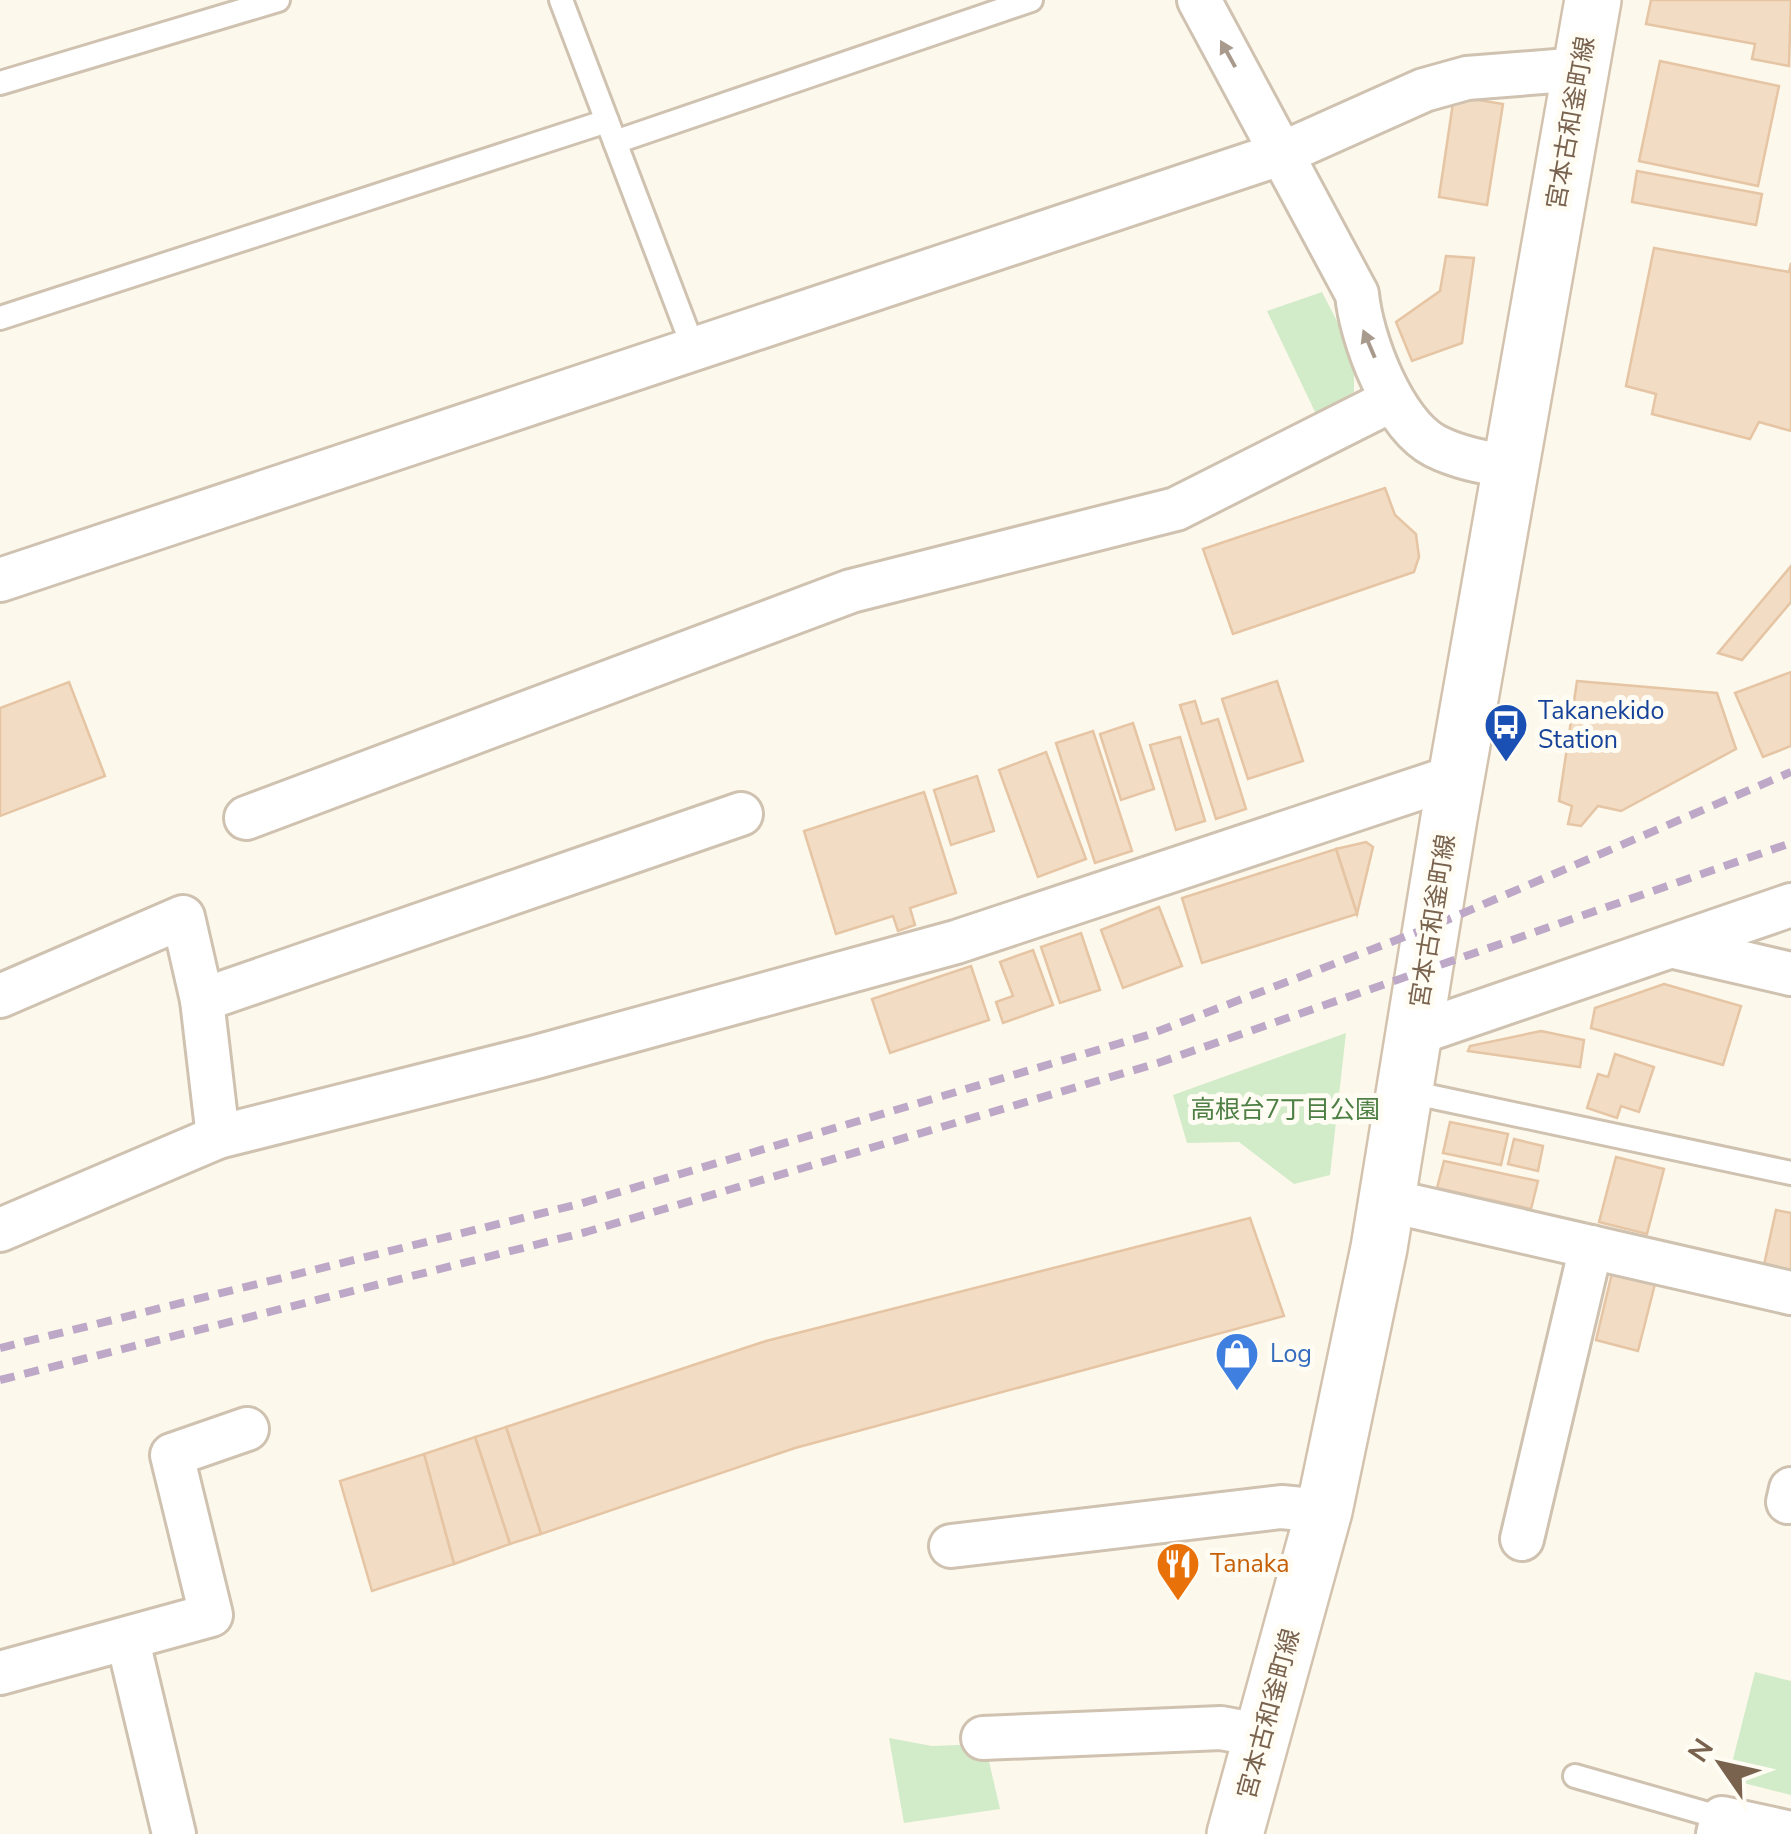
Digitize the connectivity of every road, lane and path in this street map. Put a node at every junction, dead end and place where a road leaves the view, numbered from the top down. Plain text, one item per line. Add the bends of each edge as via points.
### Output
1 (199, 0) edge
2 (278, 0) edge
3 (561, 0) edge
4 (1031, 0) edge
5 (1199, 0) edge
6 (1593, 0) edge
7 (207, 23) junction
8 (1581, 69) junction
9 (0, 84) edge
10 (611, 132) junction
11 (1283, 153) junction
12 (0, 318) edge
13 (693, 347) junction
14 (1392, 400) junction
15 (1511, 466) junction
16 (0, 580) edge
17 (1456, 776) junction
18 (741, 814) dead end
19 (246, 818) dead end
20 (1791, 905) edge
21 (1675, 946) junction
22 (1791, 974) edge
23 (0, 996) edge
24 (202, 1000) junction
25 (1415, 1034) junction
26 (1406, 1091) junction
27 (218, 1137) junction
28 (1791, 1173) edge
29 (1386, 1200) junction
30 (0, 1230) edge
31 (1591, 1247) junction
32 (1791, 1292) edge
33 (247, 1428) dead end
34 (1324, 1511) junction
35 (1522, 1540) dead end
36 (952, 1546) dead end
37 (128, 1640) junction
38 (0, 1673) edge
39 (1264, 1736) junction
40 (983, 1738) dead end
41 (1574, 1776) dead end
42 (1720, 1826) edge
43 (1791, 1833) edge
44 (174, 1834) edge
45 (1236, 1834) edge

1 - 7 lane
2 - 7 lane
3 - 10 lane
4 - 10 lane
11 -> 5 street
6 - 8 street, 宮本古和釜町線
7 - 9 lane
8 - 11 street via 1467,78 1424,90
8 - 15 street, 宮本古和釜町線
10 - 12 lane
10 - 13 lane
11 - 13 street
14 -> 11 street via 1359,322 1357,294
13 - 16 street
14 - 15 street via 1430,444 1472,462
14 - 19 street via 1176,509 851,591
15 - 17 street, 宮本古和釜町線
17 - 25 street, 宮本古和釜町線
17 - 27 street via 956,942
18 - 24 street
20 - 21 street
21 - 22 street
21 - 25 street
23 - 24 street via 183,917
24 - 27 street
25 - 26 street, 宮本古和釜町線
26 - 28 lane
26 - 29 street, 宮本古和釜町線
27 - 30 street
29 - 31 street
29 - 34 street, 宮本古和釜町線
31 - 32 street
31 - 35 street
33 - 37 street via 172,1455 211,1615
34 - 36 street via 1282,1508
34 - 39 street, 宮本古和釜町線
37 - 38 street
37 - 44 street
39 - 40 street via 1221,1728
39 - 45 street, 宮本古和釜町線
41 - 42 lane
42 - 43 street

